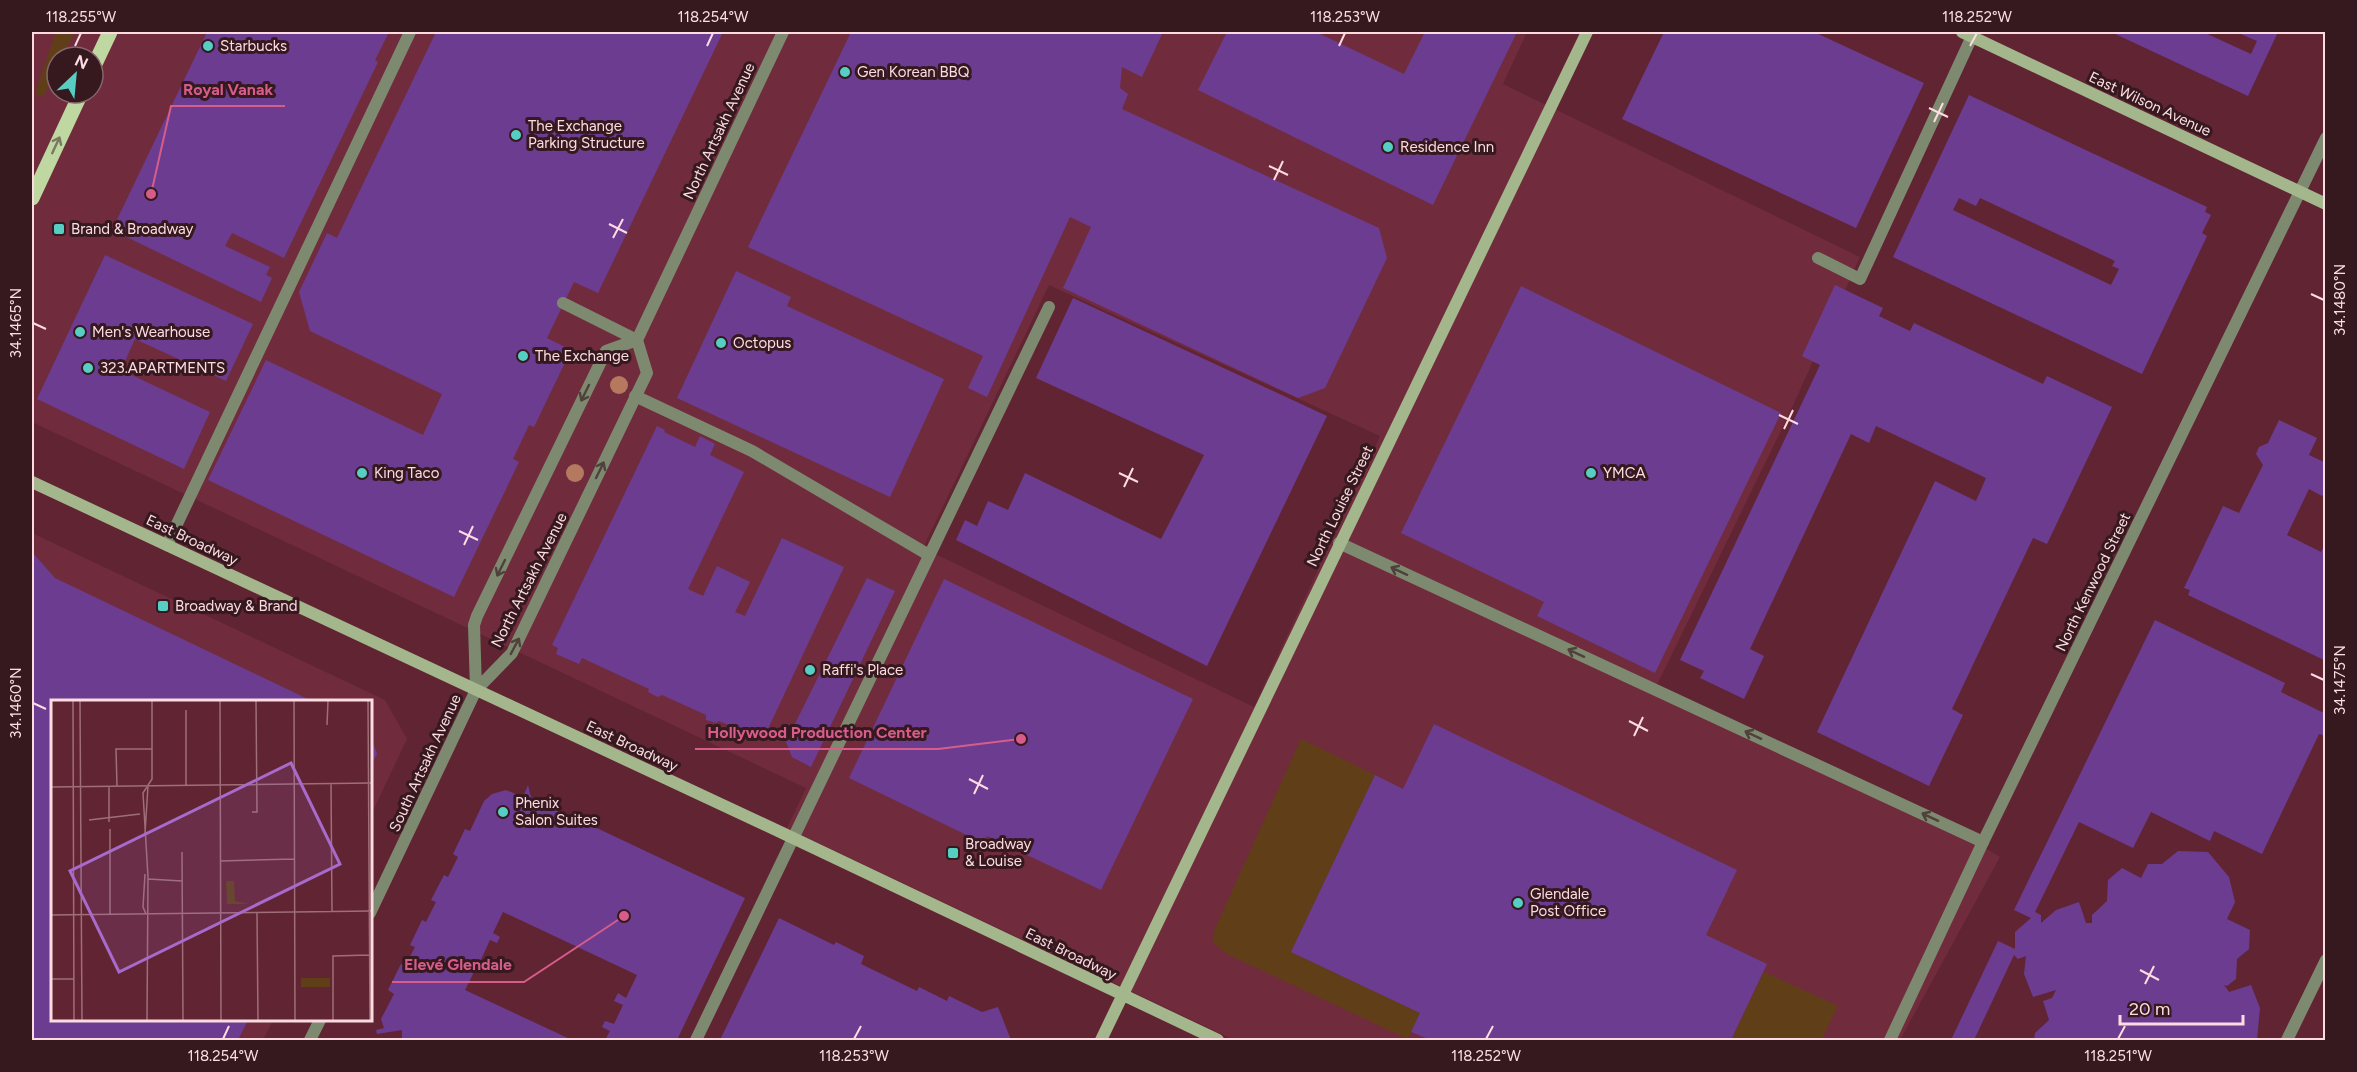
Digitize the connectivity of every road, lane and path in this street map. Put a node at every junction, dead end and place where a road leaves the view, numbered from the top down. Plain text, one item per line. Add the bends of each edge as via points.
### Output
1 (410, 32) edge
2 (783, 32) edge
3 (1587, 32) edge
4 (1969, 33) edge
5 (75, 105) edge
6 (2325, 138) edge
7 (2299, 192) junction
8 (32, 198) edge
9 (2325, 204) edge
10 (1818, 258) dead end
11 (563, 303) dead end
12 (1048, 307) dead end
13 (637, 340) junction
14 (635, 396) junction
15 (32, 482) edge
16 (1339, 543) junction
17 (167, 545) junction
18 (929, 555) junction
19 (476, 690) junction
20 (793, 838) junction
21 (1983, 842) junction
22 (372, 910) edge
23 (2325, 960) edge
24 (1123, 996) junction
25 (320, 1021) edge
26 (310, 1041) edge
27 (696, 1041) edge
28 (1101, 1041) edge
29 (1218, 1041) edge
30 (1890, 1041) edge
31 (2288, 1041) edge

1 - 17 street
2 - 13 street, North Artsakh Avenue
3 - 16 street, North Louise Street
4 - 7 street, East Wilson Avenue
4 - 10 street via 1860,279
8 -> 5 main road
6 - 7 street, North Kenwood Street
7 - 9 street, East Wilson Avenue
7 - 21 street, North Kenwood Street
11 - 13 street
12 - 18 street
13 - 14 street, North Artsakh Avenue via 647,373
13 -> 19 street, North Artsakh Avenue via 606,351 477,616
14 - 18 street via 752,452
19 -> 14 street, North Artsakh Avenue via 512,653
15 - 17 street, East Broadway
21 -> 16 street
16 - 24 street, North Louise Street
17 - 19 street, East Broadway
18 - 20 street
19 - 20 street, East Broadway
19 - 22 street, South Artsakh Avenue
20 - 24 street, East Broadway
20 - 27 street
21 - 30 street, North Kenwood Street
23 - 31 street
24 - 28 street, North Louise Street
24 - 29 street, East Broadway
25 - 26 street

